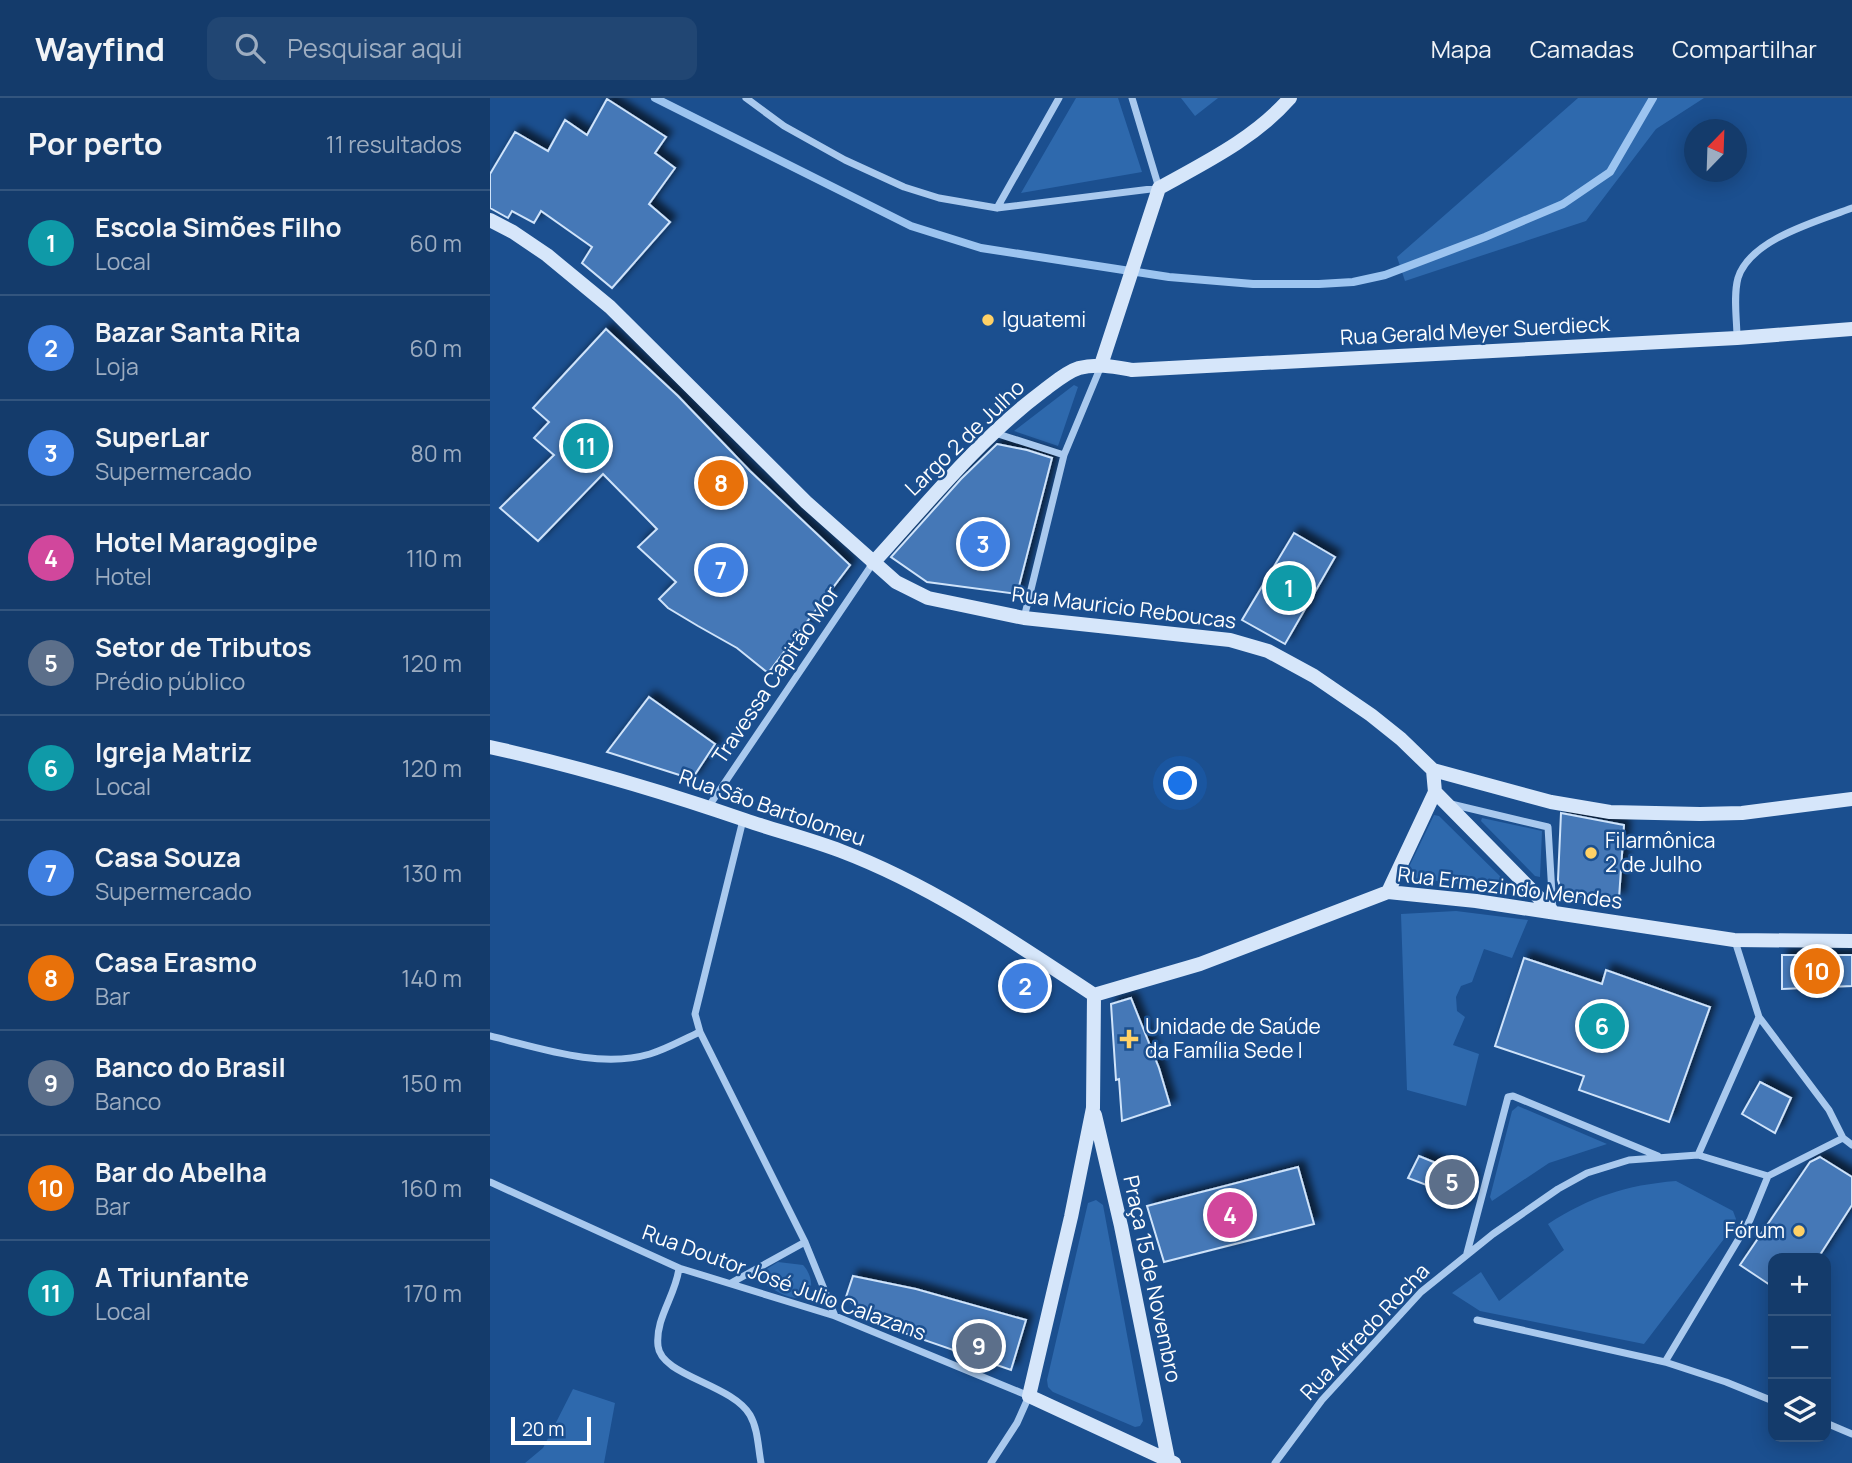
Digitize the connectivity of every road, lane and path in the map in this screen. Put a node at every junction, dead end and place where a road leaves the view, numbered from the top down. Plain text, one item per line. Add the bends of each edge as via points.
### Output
1 (746, 98) edge
2 (1059, 98) edge
3 (1132, 98) edge
4 (1290, 98) edge
5 (1159, 188) junction
6 (997, 208) junction
7 (1852, 208) edge
8 (490, 220) edge
9 (1852, 329) edge
10 (1737, 338) junction
11 (1101, 365) junction
12 (995, 433) junction
13 (1064, 455) junction
14 (873, 563) junction
15 (1024, 618) junction
16 (490, 747) edge
17 (1433, 771) junction
18 (1440, 797) junction
19 (1852, 799) edge
20 (709, 806) junction
21 (743, 819) junction
22 (1388, 892) junction
23 (1553, 912) junction
24 (1734, 940) junction
25 (1852, 941) edge
26 (1094, 995) junction
27 (1759, 1017) junction
28 (700, 1032) junction
29 (490, 1036) edge
30 (1093, 1108) junction
31 (1843, 1138) junction
32 (1852, 1145) edge
33 (1698, 1155) junction
34 (1662, 1158) junction
35 (1768, 1176) junction
36 (490, 1182) edge
37 (805, 1242) junction
38 (1467, 1255) junction
39 (679, 1268) junction
40 (730, 1283) junction
41 (835, 1316) junction
42 (1477, 1320) dead end
43 (1665, 1362) junction
44 (1029, 1396) junction
45 (1768, 1399) edge
46 (1831, 1425) edge
47 (1852, 1434) edge
48 (1171, 1461) edge
49 (761, 1463) edge
50 (991, 1463) edge
51 (1275, 1463) edge

1 - 6 street via 810,142 904,187
2 - 6 street
3 - 5 street
4 - 5 street via 1257,130
5 - 6 street
5 - 11 street
7 - 10 street via 1785,235 1749,261 1737,288
8 - 14 street, Rua Mauricio Reboucas via 547,255 610,307
9 - 10 street, Rua Gerald Meyer Suerdieck
10 - 11 street, Rua Gerald Meyer Suerdieck via 1132,370
11 - 12 street, Largo 2 de Julho via 1078,369 1060,379
11 - 13 street
12 - 13 street
12 - 14 street, Largo 2 de Julho
13 - 15 street
14 - 15 street, Rua Mauricio Reboucas via 896,582 928,598
14 - 20 street, Travessa Capitão Mor
15 - 17 street, Rua Mauricio Reboucas via 1230,640 1268,651 1371,715
16 - 20 street, Rua São Bartolomeu
17 - 18 street
17 - 19 street via 1551,802 1610,812 1742,813
18 - 22 street
18 - 23 street
18 - 23 street via 1548,827
20 - 21 street, Rua São Bartolomeu
21 - 26 street, Rua São Bartolomeu via 842,851 931,893
21 - 28 street via 695,1014
22 - 23 street, Rua Ermezindo Mendes
22 - 26 street, Rua Ermezindo Mendes via 1200,964
23 - 24 street, Rua Ermezindo Mendes
24 - 25 street, Rua Ermezindo Mendes
24 - 27 street
26 - 30 street, Praça 15 de Novembro
27 - 31 street via 1829,1110
27 - 33 street
28 - 29 street via 650,1054 622,1058 569,1055
28 - 37 street
30 - 44 street, Praça 15 de Novembro
30 - 48 street, Praça 15 de Novembro
31 - 32 street
31 - 35 street
33 - 34 street, Rua Alfredo Rocha
33 - 35 street
34 - 38 street, Rua Alfredo Rocha via 1629,1160 1587,1173 1525,1211
34 - 38 street via 1508,1097
35 - 43 street via 1750,1220
36 - 39 street, Rua Doutor José Julio Calazans
37 - 40 street
37 - 41 street
38 - 51 street, Rua Alfredo Rocha via 1421,1292 1367,1350
39 - 40 street, Rua Doutor José Julio Calazans
39 - 49 street via 658,1332 661,1357 746,1409 755,1426
40 - 41 street, Rua Doutor José Julio Calazans
41 - 44 street, Rua Doutor José Julio Calazans
42 - 43 street
43 - 45 street
44 - 48 street, Praça 15 de Novembro
44 - 50 street, Praça 15 de Novembro
46 - 47 street

